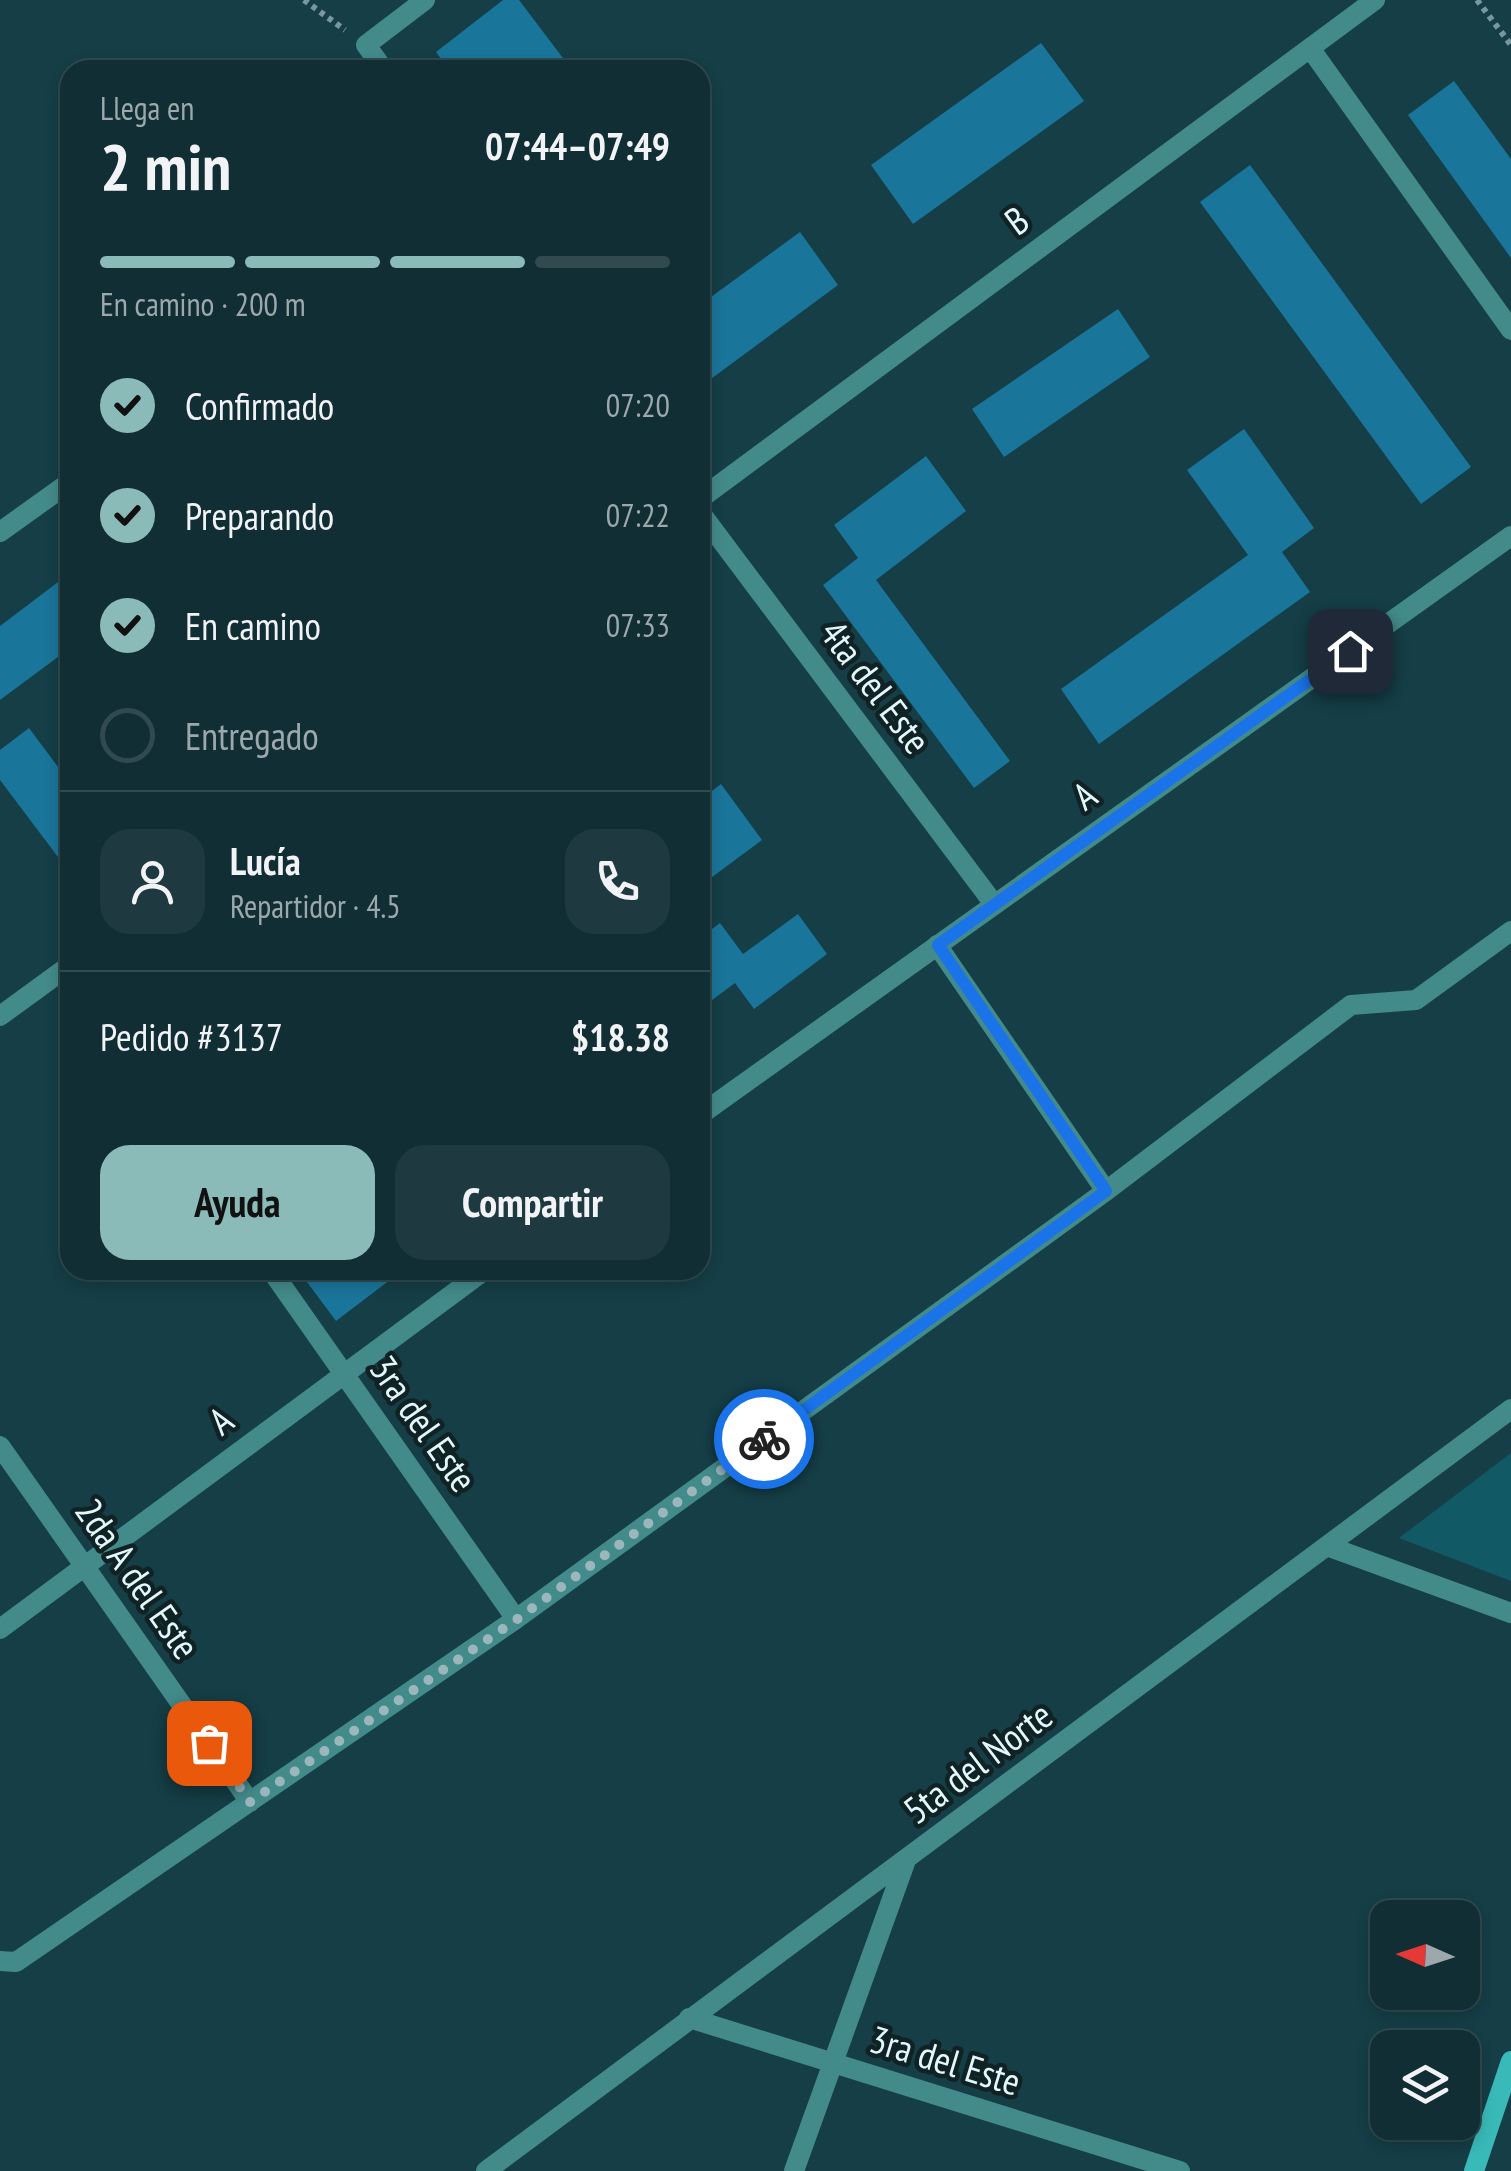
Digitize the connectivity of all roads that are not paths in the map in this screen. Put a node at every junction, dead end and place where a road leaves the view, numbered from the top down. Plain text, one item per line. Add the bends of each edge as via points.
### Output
1 (425, 0) edge
2 (1376, 0) edge
3 (1310, 48) junction
4 (377, 60) edge
5 (1511, 330) edge
6 (60, 489) edge
7 (710, 492) edge
8 (710, 525) edge
9 (0, 532) edge
10 (1511, 536) edge
11 (994, 904) junction
12 (1511, 931) edge
13 (938, 945) junction
14 (60, 980) edge
15 (0, 1016) edge
16 (710, 1108) edge
17 (1106, 1191) junction
18 (279, 1280) edge
19 (472, 1280) edge
20 (345, 1372) junction
21 (1511, 1409) edge
22 (0, 1446) edge
23 (1327, 1546) junction
24 (86, 1566) junction
25 (1511, 1613) edge
26 (516, 1620) junction
27 (0, 1629) edge
28 (250, 1802) junction
29 (906, 1860) junction
30 (0, 1961) edge
31 (689, 2018) junction
32 (1511, 2061) edge
33 (830, 2062) junction
34 (486, 2171) edge
35 (794, 2171) edge
36 (1180, 2171) edge
37 (1474, 2171) edge

1 - 4 street via 366,45
2 - 3 street, B
3 - 5 street
3 - 7 street, B
6 - 9 street
8 - 11 street, 4ta del Este
10 - 11 street, A
11 - 13 street, A
12 - 17 street via 1416,1000 1351,1005
13 - 16 street, A
13 - 17 street
14 - 15 street
17 - 26 street
18 - 20 street, 3ra del Este
19 - 20 street, A
20 - 24 street, A
20 - 26 street, 3ra del Este
21 - 23 street, 5ta del Norte
22 - 24 street, 2da A del Este
23 - 25 street
23 - 29 street, 5ta del Norte
24 - 27 street, A
24 - 28 street, 2da A del Este
26 - 28 street
28 - 30 street via 16,1962
29 - 31 street, 5ta del Norte
29 - 33 street
31 - 33 street, 3ra del Este
31 - 34 street, 5ta del Norte
32 - 37 street
33 - 35 street
33 - 36 street, 3ra del Este

